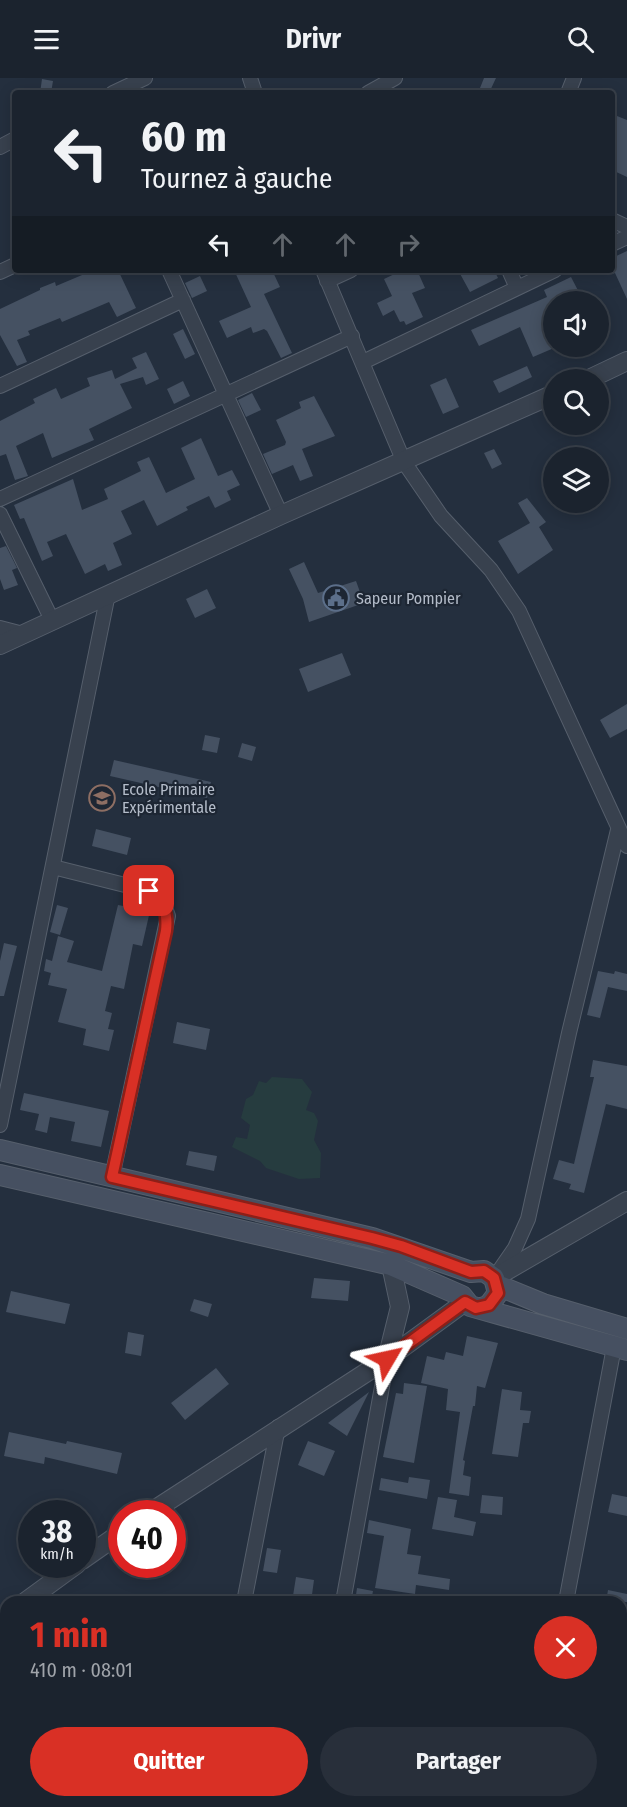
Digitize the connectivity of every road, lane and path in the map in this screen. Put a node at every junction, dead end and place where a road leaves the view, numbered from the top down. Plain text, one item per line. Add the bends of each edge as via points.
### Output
1 (145, 78) edge
2 (394, 78) edge
3 (119, 90) edge
4 (373, 90) edge
5 (170, 273) edge
6 (510, 273) edge
7 (549, 273) edge
8 (325, 276) edge
9 (517, 288) junction
10 (183, 300) junction
11 (352, 336) junction
12 (627, 361) edge
13 (363, 363) junction
14 (609, 369) edge
15 (0, 386) edge
16 (226, 394) junction
17 (543, 399) edge
18 (404, 462) junction
19 (0, 499) edge
20 (0, 514) edge
21 (281, 515) junction
22 (108, 594) junction
23 (52, 620) junction
24 (0, 628) edge
25 (23, 634) junction
26 (0, 645) edge
27 (618, 830) junction
28 (627, 846) edge
29 (53, 867) junction
30 (0, 1125) edge
31 (0, 1150) edge
32 (0, 1175) edge
33 (112, 1177) junction
34 (627, 1201) edge
35 (391, 1265) junction
36 (471, 1272) junction
37 (496, 1282) junction
38 (470, 1302) junction
39 (627, 1329) edge
40 (621, 1349) edge
41 (387, 1359) junction
42 (278, 1427) junction
43 (169, 1500) edge
44 (58, 1578) edge
45 (33, 1596) edge
46 (245, 1596) edge
47 (344, 1596) edge
48 (567, 1596) edge

1 - 3 street
2 - 4 street
5 - 10 street
6 - 9 street
7 - 9 street
8 - 11 street
9 - 13 street
10 - 15 street
10 - 16 street
11 - 13 street
11 - 16 street
12 - 14 street
13 - 18 street
16 - 19 street
16 - 21 street
17 - 18 street
18 - 21 street
18 - 27 street via 441,516 491,570 519,611
20 - 23 street
21 - 22 street
22 - 23 street
22 - 29 street
23 - 25 street
24 - 25 street
25 - 26 street
27 - 28 street
27 - 37 street via 528,1219
29 - 30 street
29 - 33 street via 149,891 164,905 168,916
31 - 33 main road
32 - 35 main road
33 - 36 main road via 372,1238
34 - 37 street
35 - 38 main road
35 - 41 street via 400,1307
36 - 37 main road via 484,1271
36 - 38 main road via 461,1285
37 - 38 main road via 494,1300
37 - 39 main road via 543,1304
38 - 40 main road
38 - 41 street
40 - 48 street
41 - 42 street
41 - 47 street
42 - 43 street
42 - 46 street
44 - 45 street

